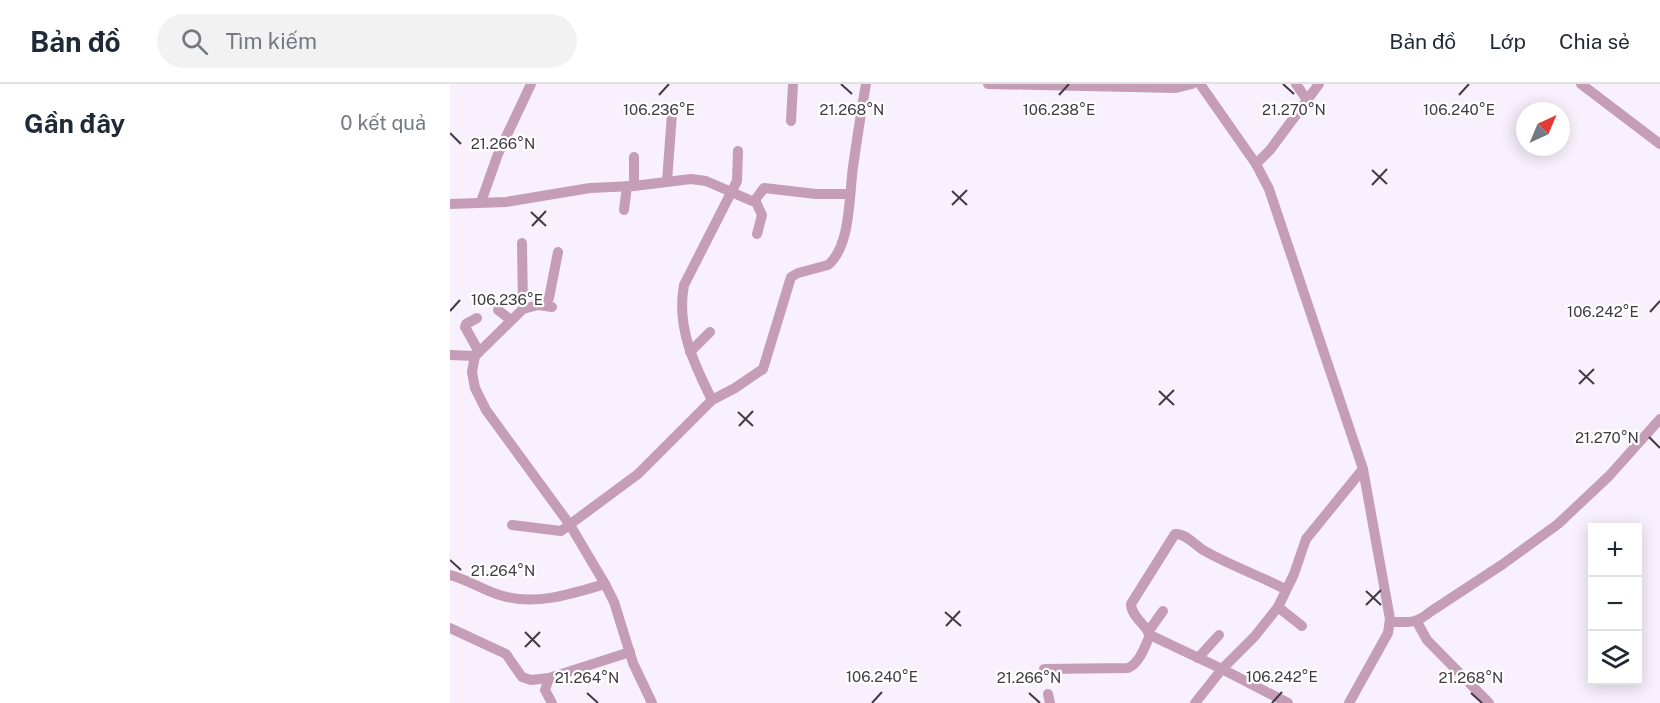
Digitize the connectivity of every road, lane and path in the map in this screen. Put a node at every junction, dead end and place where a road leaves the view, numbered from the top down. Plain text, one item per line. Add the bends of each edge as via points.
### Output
1 (531, 84) edge
2 (793, 84) edge
3 (866, 84) edge
4 (988, 84) edge
5 (1192, 84) edge
6 (1200, 84) edge
7 (1296, 84) edge
8 (1319, 84) edge
9 (1581, 84) edge
10 (1595, 88) edge
11 (1307, 100) junction
12 (672, 114) dead end
13 (792, 121) dead end
14 (1660, 144) edge
15 (738, 151) dead end
16 (634, 157) dead end
17 (1256, 164) junction
18 (667, 181) junction
19 (630, 186) junction
20 (731, 192) junction
21 (849, 194) junction
22 (755, 200) junction
23 (481, 202) junction
24 (450, 204) edge
25 (624, 210) dead end
26 (756, 234) dead end
27 (522, 243) dead end
28 (558, 252) dead end
29 (523, 309) junction
30 (498, 310) dead end
31 (477, 318) dead end
32 (511, 320) junction
33 (710, 332) dead end
34 (690, 352) junction
35 (477, 354) junction
36 (450, 355) edge
37 (712, 400) junction
38 (1660, 418) edge
39 (1363, 469) junction
40 (512, 525) dead end
41 (570, 525) junction
42 (450, 575) edge
43 (605, 584) junction
44 (1285, 589) junction
45 (1278, 606) junction
46 (1163, 611) dead end
47 (1390, 622) junction
48 (1417, 622) junction
49 (1302, 626) dead end
50 (450, 628) edge
51 (1149, 633) junction
52 (1219, 635) dead end
53 (630, 652) junction
54 (1198, 658) junction
55 (1044, 669) dead end
56 (1222, 669) junction
57 (549, 678) junction
58 (552, 703) edge
59 (652, 703) edge
60 (1195, 703) edge
61 (1288, 703) edge
62 (1349, 703) edge
63 (1489, 703) edge

1 - 23 street via 498,154
2 - 13 street
3 - 21 street
4 - 5 street via 1176,88
6 - 17 street
7 - 11 street
8 - 11 street
9 - 10 street
10 - 14 street
11 - 17 street
12 - 18 street
15 - 20 street via 737,181
16 - 19 street
17 - 39 street via 1269,189
18 - 19 street
18 - 20 street via 705,181
19 - 23 street
19 - 25 street
20 - 22 street via 748,201
20 - 34 street via 684,285 683,332
21 - 22 street via 764,188
21 - 37 street via 849,216 832,262 794,274 789,281 763,369
22 - 26 street via 762,215
23 - 24 street
27 - 29 street
28 - 29 street via 548,306
29 - 32 street
30 - 32 street
31 - 35 street via 465,327
32 - 35 street
33 - 34 street
34 - 37 street
35 - 36 street
35 - 41 street via 472,372 486,410
37 - 41 street via 638,474
38 - 48 street via 1609,476 1558,524
39 - 44 street via 1306,539
39 - 47 street
40 - 41 street via 557,532
41 - 43 street
42 - 43 street via 518,599 558,596
43 - 53 street
44 - 45 street
44 - 51 street via 1201,549 1182,534 1174,534 1131,604 1133,613
45 - 49 street
45 - 56 street
46 - 51 street
47 - 48 street
47 - 62 street via 1388,633
48 - 63 street via 1427,640
50 - 57 street via 506,654 522,677 537,681
51 - 54 street
51 - 55 street via 1132,667
52 - 54 street
53 - 57 street
53 - 59 street
54 - 56 street
56 - 60 street
56 - 61 street
57 - 58 street via 545,690

